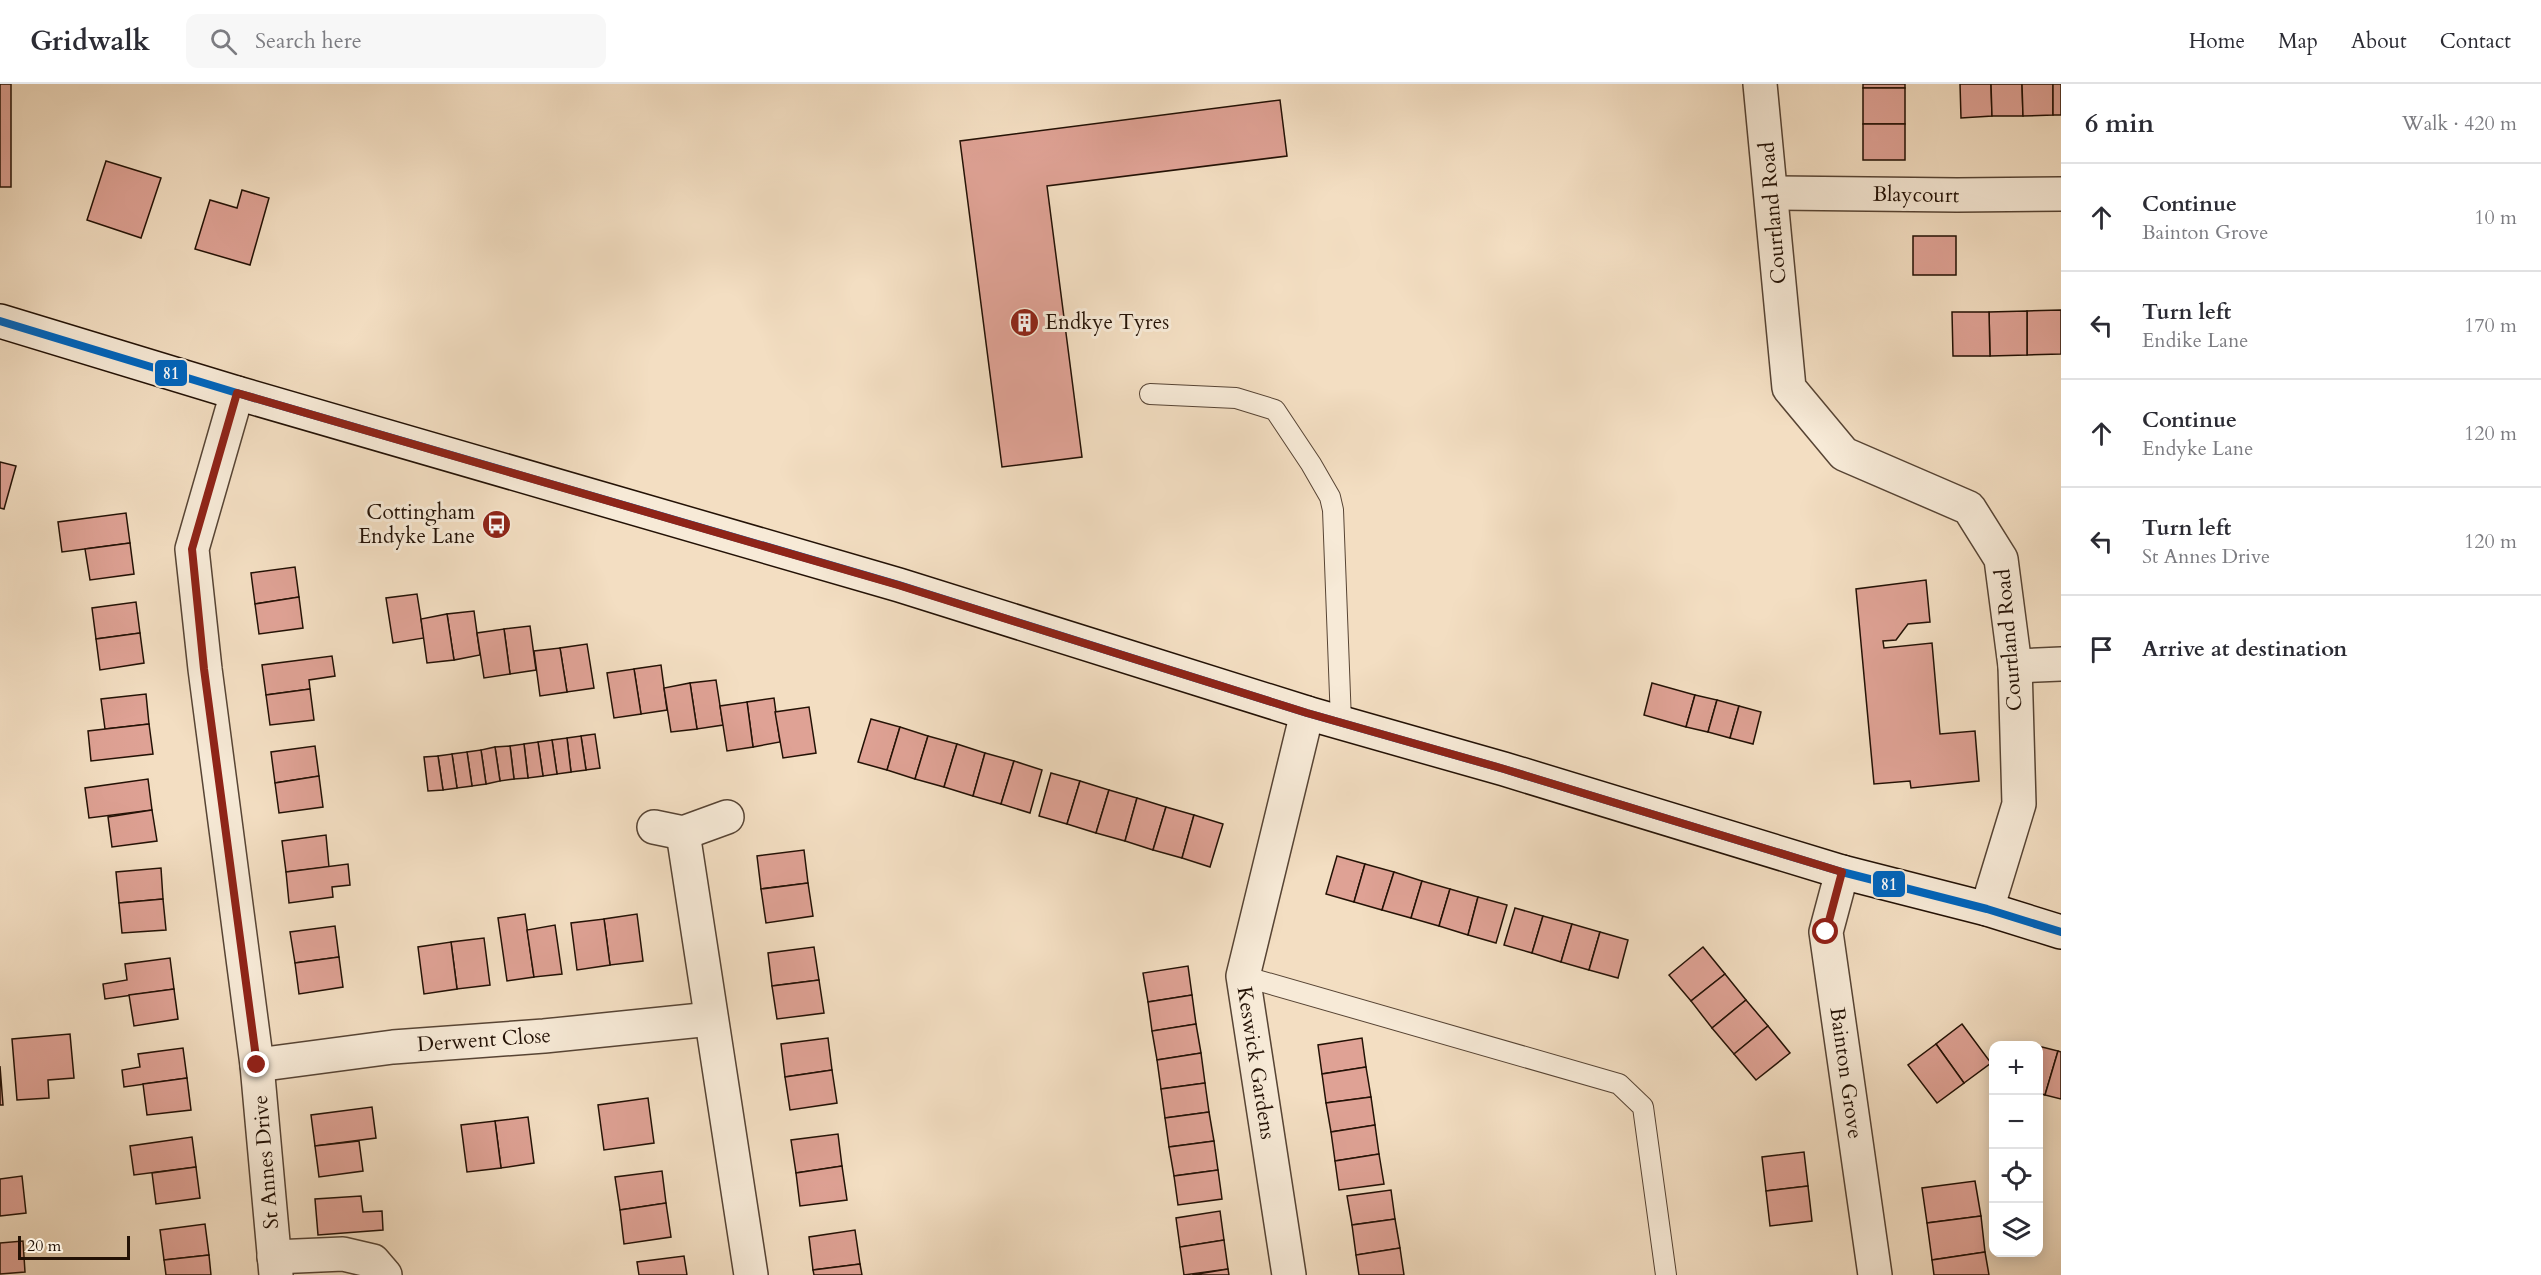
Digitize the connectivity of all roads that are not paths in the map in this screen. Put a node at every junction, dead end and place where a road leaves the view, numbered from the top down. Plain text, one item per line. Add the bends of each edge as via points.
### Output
1 (1760, 84) edge
2 (1772, 193) junction
3 (2061, 194) edge
4 (0, 321) edge
5 (237, 393) junction
6 (1150, 394) dead end
7 (2061, 664) edge
8 (2015, 666) junction
9 (1307, 713) junction
10 (1341, 722) junction
11 (727, 817) dead end
12 (1842, 872) junction
13 (1987, 909) junction
14 (2061, 932) edge
15 (1243, 976) junction
16 (711, 1019) junction
17 (257, 1065) junction
18 (275, 1266) edge
19 (385, 1275) edge
20 (751, 1275) edge
21 (1289, 1275) edge
22 (1666, 1275) edge
23 (1875, 1275) edge

1 - 2 street, Courtland Road
2 - 3 street, Blaycourt
2 - 8 street, Courtland Road via 1789,388 1844,454 1969,508 2001,559
4 - 5 street
5 - 9 street via 898,585
5 - 17 street, St Annes Drive via 192,549 204,669
6 - 10 lane via 1236,398 1275,410 1311,464 1333,510
7 - 8 street
8 - 13 street, Courtland Road via 2019,804
9 - 10 street
9 - 15 street, Keswick Gardens
10 - 12 street
11 - 16 street via 669,830
12 - 13 street
12 - 23 street, Bainton Grove via 1826,932
13 - 14 street
15 - 21 street, Keswick Gardens
15 - 22 lane via 1619,1084 1643,1107
16 - 17 street, Derwent Close via 393,1047
16 - 20 street
17 - 18 street, St Annes Drive
18 - 19 street, St Annes Drive via 343,1254 373,1261

